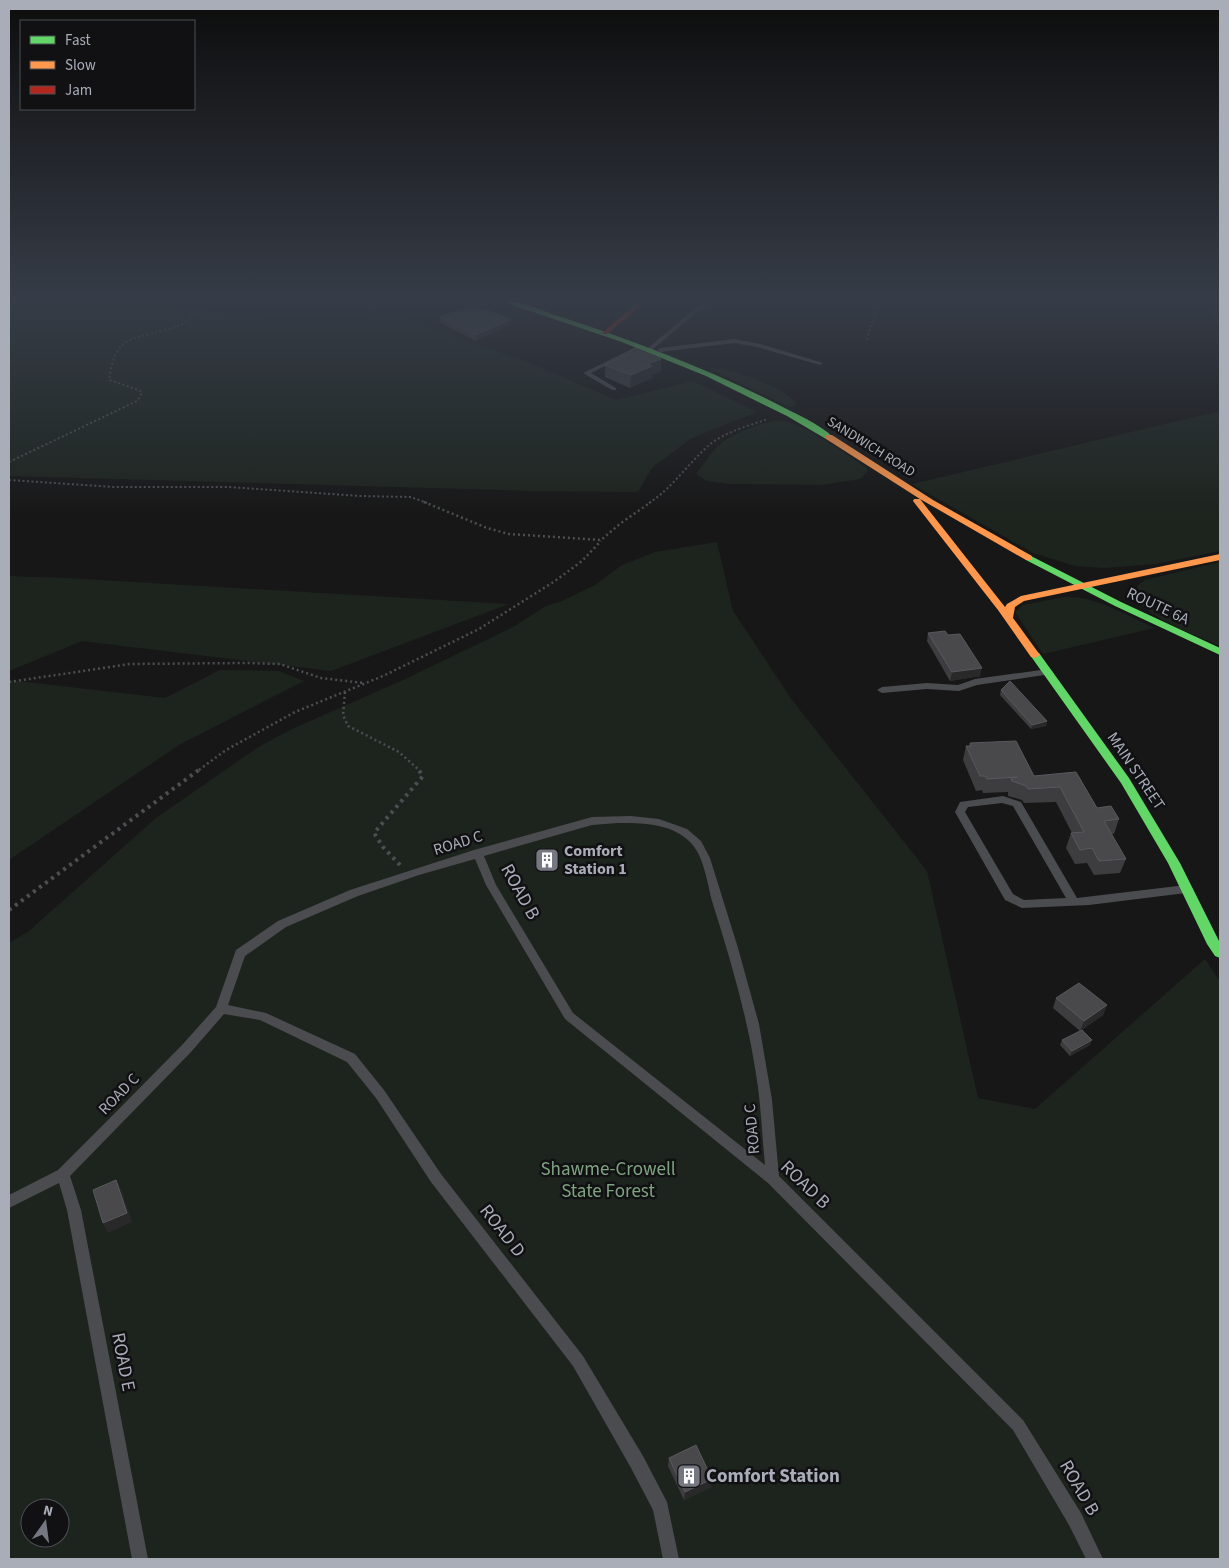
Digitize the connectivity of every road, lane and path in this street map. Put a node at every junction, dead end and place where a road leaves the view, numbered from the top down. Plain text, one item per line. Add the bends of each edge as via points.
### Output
1 (109, 371) edge
2 (591, 371) edge
3 (702, 371) edge
4 (614, 389) dead end
5 (787, 413) junction
6 (9, 462) edge
7 (9, 480) edge
8 (907, 488) junction
9 (601, 540) junction
10 (1220, 557) edge
11 (1160, 569) junction
12 (1060, 575) junction
13 (1136, 576) junction
14 (1042, 578) dead end
15 (1083, 587) junction
16 (1002, 593) dead end
17 (1001, 608) junction
18 (1136, 613) junction
19 (1008, 618) junction
20 (1220, 652) edge
21 (1048, 672) junction
22 (9, 682) edge
23 (367, 683) junction
24 (882, 690) dead end
25 (345, 692) junction
26 (478, 853) junction
27 (407, 876) junction
28 (1187, 888) junction
29 (1073, 901) junction
30 (9, 910) edge
31 (1220, 953) edge
32 (221, 1008) junction
33 (63, 1174) junction
34 (772, 1179) junction
35 (9, 1202) edge
36 (140, 1559) edge
37 (671, 1559) edge
38 (1095, 1559) edge

1 - 6 path via 109,380 142,393 137,401
2 - 4 lane via 586,373
3 - 5 main road, SANDWICH ROAD
5 - 8 main road, SANDWICH ROAD
5 - 9 path via 732,432 709,445 660,496
7 - 9 path via 114,487 229,486 402,496 509,534
8 - 12 main road, SANDWICH ROAD
8 - 17 main road, MAIN STREET
9 - 23 path via 582,560 514,609 446,647
10 - 11 main road
11 - 12 main road
11 - 13 main road
12 - 14 main road
12 - 15 main road, SANDWICH ROAD
13 - 15 main road
13 - 18 main road via 1126,592 1128,606
15 - 18 main road, ROUTE 6A
15 - 19 main road via 1016,601 1009,608
16 - 17 main road via 999,599
17 - 19 main road, MAIN STREET
18 - 20 main road, ROUTE 6A
19 - 21 main road, MAIN STREET
21 - 24 lane via 975,682 959,688 927,686
21 - 28 main road, MAIN STREET via 1125,781 1160,836
22 - 23 path via 130,664 246,663 280,664 321,678
23 - 25 path
25 - 27 path via 343,715 348,726 403,752 423,776 374,833
25 - 30 path via 295,712 226,750
26 - 27 lane, ROAD C
26 - 34 lane, ROAD B via 491,885 569,1016
26 - 34 lane, ROAD C via 592,821 621,818 676,828 694,840 708,867 734,950 754,1035 766,1099
27 - 32 lane, ROAD C via 354,893 282,924 240,953
28 - 29 lane
28 - 31 main road, MAIN STREET
29 - 29 lane via 1022,904 1009,897 960,812 964,804 1003,799 1017,804
32 - 33 lane, ROAD C via 187,1048
32 - 37 lane, ROAD D via 262,1016 350,1058 380,1094 436,1178 578,1361 661,1508
33 - 35 lane, ROAD C
33 - 36 lane, ROAD E via 74,1210
34 - 38 lane, ROAD B via 1018,1425 1075,1519

